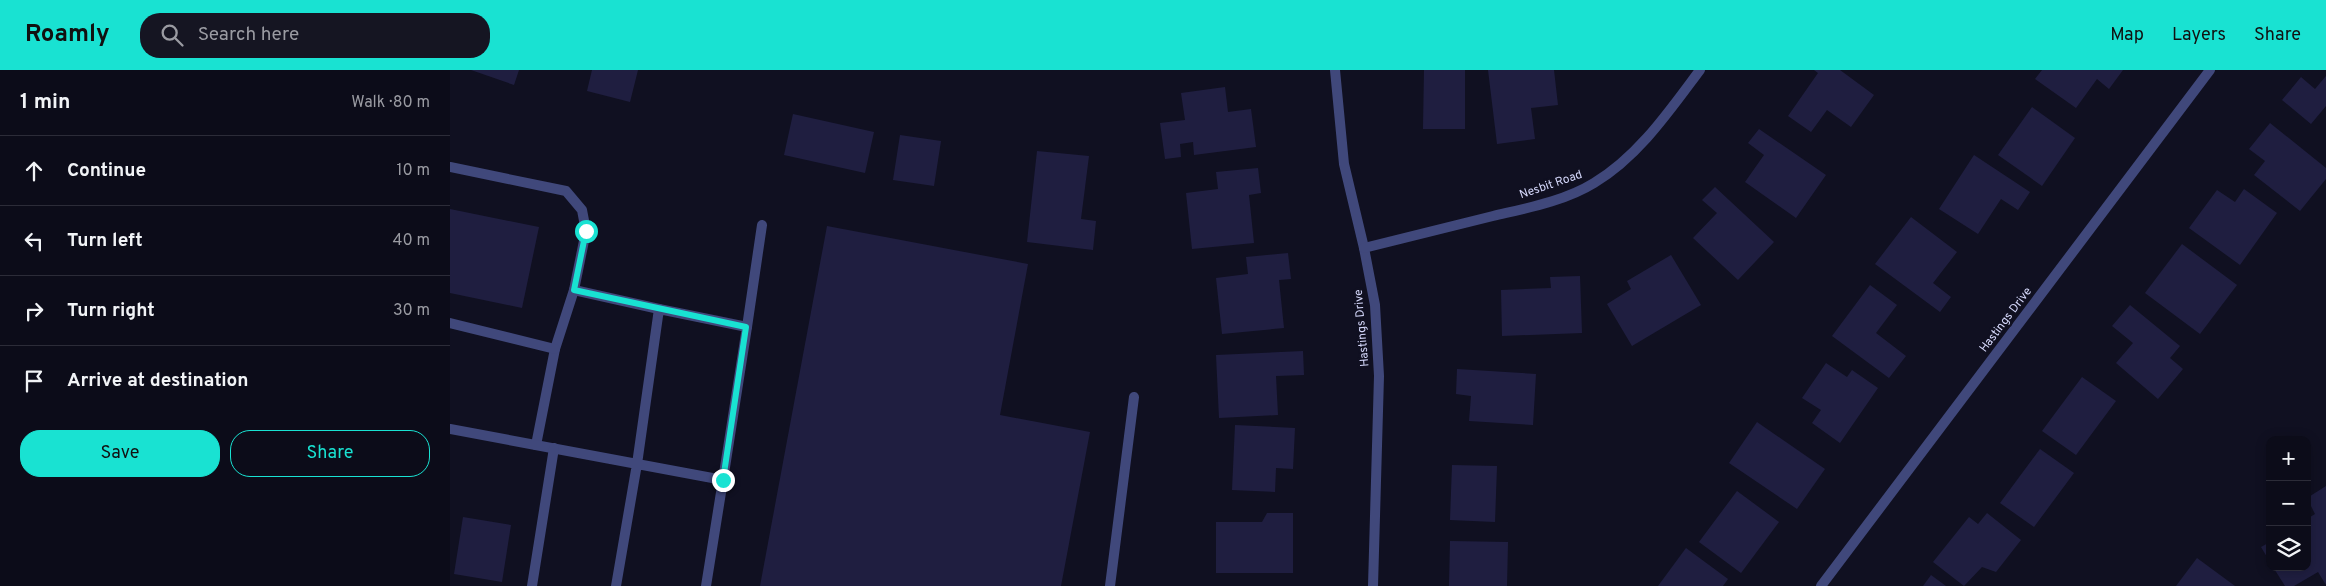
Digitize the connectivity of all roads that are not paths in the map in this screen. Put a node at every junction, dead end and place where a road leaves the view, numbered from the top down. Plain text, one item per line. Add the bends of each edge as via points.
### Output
1 (1335, 70) edge
2 (1700, 70) edge
3 (2210, 70) edge
4 (450, 167) edge
5 (762, 225) dead end
6 (1364, 248) junction
7 (574, 290) junction
8 (659, 309) junction
9 (450, 323) edge
10 (746, 327) junction
11 (555, 349) junction
12 (1134, 397) dead end
13 (450, 429) edge
14 (536, 445) junction
15 (554, 448) junction
16 (637, 464) junction
17 (723, 480) junction
18 (532, 586) edge
19 (616, 586) edge
20 (706, 586) edge
21 (1110, 586) edge
22 (1373, 586) edge
23 (1822, 586) edge

1 - 6 street, Hastings Drive via 1344,164
2 - 6 street, Nesbit Road via 1633,151 1594,183 1523,209
3 - 23 street, Hastings Drive
4 - 7 street via 566,191 582,210 586,231
5 - 10 street
6 - 22 street, Hastings Drive via 1375,305 1379,376
7 - 8 street
7 - 11 street
8 - 10 street
8 - 16 street
9 - 11 street
10 - 17 street
11 - 14 street
12 - 21 street
13 - 14 street
14 - 15 street
15 - 16 street
15 - 18 street
16 - 17 street
16 - 19 street
17 - 20 street

